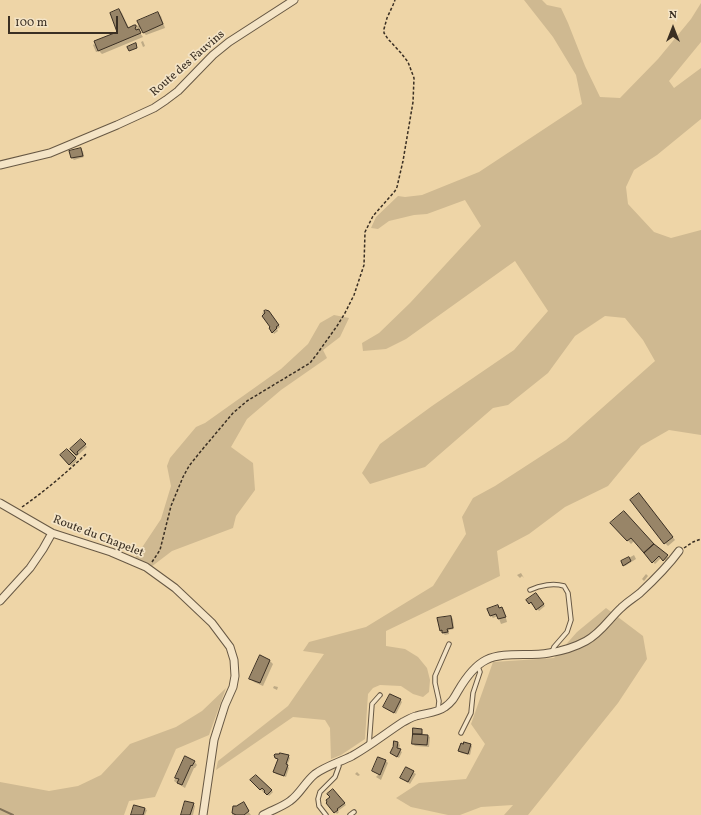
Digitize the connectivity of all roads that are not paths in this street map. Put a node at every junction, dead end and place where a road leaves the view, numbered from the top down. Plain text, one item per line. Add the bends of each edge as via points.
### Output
1 (294, 0) edge
2 (0, 164) edge
3 (0, 503) edge
4 (52, 532) junction
5 (679, 551) road end
6 (530, 590) dead end
7 (0, 601) edge
8 (449, 644) dead end
9 (552, 653) junction
10 (477, 666) junction
11 (380, 695) dead end
12 (438, 710) junction
13 (461, 733) dead end
14 (369, 746) junction
15 (338, 763) junction
16 (203, 815) edge
17 (263, 815) edge
18 (326, 815) edge

1 - 2 street, Route des Fauvins via 213,55 178,91 154,108 50,153
3 - 4 street, Route du Chapelet
4 - 7 street via 30,568
4 - 16 street, Route du Chapelet via 146,567 175,588 212,624 230,647 235,676 214,740
5 - 9 street via 670,564 596,634 574,647
6 - 9 lane via 558,584 564,586 568,594 571,620 567,632
8 - 12 lane via 435,676
9 - 10 street via 496,657
10 - 12 street via 452,701
10 - 13 lane via 480,672 473,693 471,713
11 - 14 lane via 372,704
12 - 14 street via 414,716
14 - 15 street
15 - 17 street via 315,774 289,801
15 - 18 lane via 335,777 320,792 318,799 318,806

